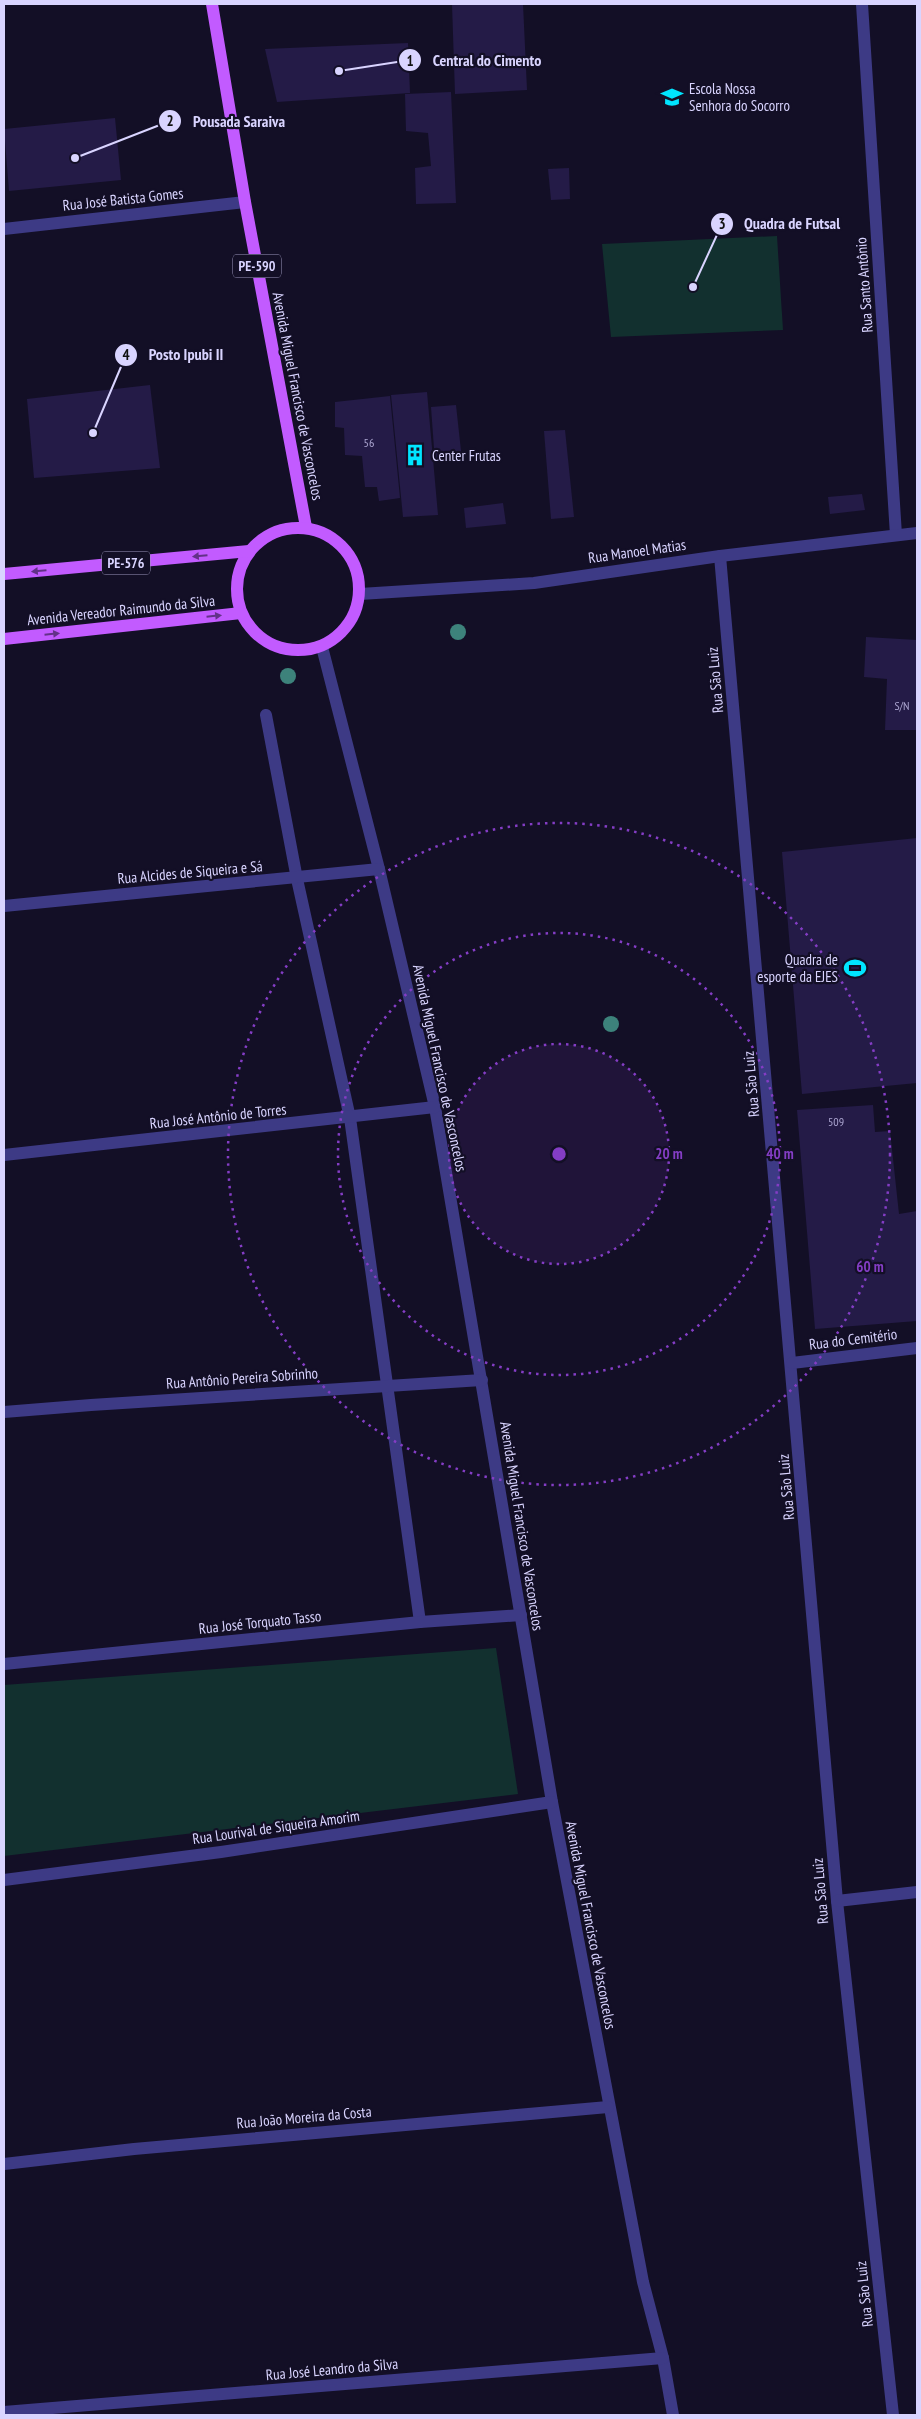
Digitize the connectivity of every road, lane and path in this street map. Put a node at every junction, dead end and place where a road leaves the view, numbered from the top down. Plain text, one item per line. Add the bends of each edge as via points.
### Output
1 (212, 4) edge
2 (862, 4) edge
3 (245, 202) junction
4 (4, 229) edge
5 (306, 527) junction
6 (917, 533) edge
7 (896, 535) junction
8 (249, 551) junction
9 (720, 556) junction
10 (4, 574) edge
11 (360, 594) junction
12 (241, 613) junction
13 (4, 639) edge
14 (322, 646) junction
15 (266, 716) dead end
16 (379, 869) junction
17 (297, 879) junction
18 (4, 906) edge
19 (435, 1107) junction
20 (350, 1118) junction
21 (4, 1156) edge
22 (917, 1348) edge
23 (792, 1363) junction
24 (482, 1380) junction
25 (386, 1385) junction
26 (4, 1412) edge
27 (520, 1615) junction
28 (420, 1622) junction
29 (4, 1664) edge
30 (552, 1802) junction
31 (4, 1880) edge
32 (917, 1892) edge
33 (837, 1901) junction
34 (608, 2107) junction
35 (4, 2164) edge
36 (663, 2358) junction
37 (4, 2412) edge
38 (673, 2415) edge
39 (893, 2415) edge

1 - 3 main road, Avenida Miguel Francisco de Vasconcelos / PE-590
2 - 7 street, Rua Santo Antônio
3 - 4 street, Rua José Batista Gomes
3 - 5 main road, Avenida Miguel Francisco de Vasconcelos / PE-590
5 - 8 main road via 274,532
5 - 11 main road via 338,541 358,568
6 - 7 street, Rua Manoel Matias
7 - 9 street, Rua Manoel Matias
8 -> 10 main road, PE-576
8 - 12 main road via 236,581
9 - 11 street, Rua Manoel Matias via 534,583
9 - 23 street, Rua São Luiz
11 - 14 main road via 346,629
13 -> 12 main road, Avenida Vereador Raimundo da Silva
12 - 14 main road via 260,638 291,651
14 - 16 street, Avenida Miguel Francisco de Vasconcelos
15 - 17 street
16 - 17 street, Rua Alcides de Siqueira e Sá
16 - 19 street, Avenida Miguel Francisco de Vasconcelos
17 - 18 street, Rua Alcides de Siqueira e Sá
17 - 20 street
19 - 20 street, Rua José Antônio de Torres
19 - 24 street, Avenida Miguel Francisco de Vasconcelos
20 - 21 street, Rua José Antônio de Torres
20 - 25 street
22 - 23 street, Rua do Cemitério
23 - 33 street, Rua São Luiz
24 - 25 street, Rua Antônio Pereira Sobrinho
24 - 27 street, Avenida Miguel Francisco de Vasconcelos
25 - 26 street, Rua Antônio Pereira Sobrinho
25 - 28 street
27 - 28 street, Rua José Torquato Tasso
27 - 30 street, Avenida Miguel Francisco de Vasconcelos
28 - 29 street, Rua José Torquato Tasso
30 - 31 street, Rua Lourival de Siqueira Amorim
30 - 34 street, Avenida Miguel Francisco de Vasconcelos
32 - 33 street
33 - 39 street, Rua São Luiz
34 - 35 street, Rua João Moreira da Costa via 134,2149
34 - 36 street, Avenida Miguel Francisco de Vasconcelos via 643,2282
36 - 37 street, Rua José Leandro da Silva
36 - 38 street, Avenida Miguel Francisco de Vasconcelos

